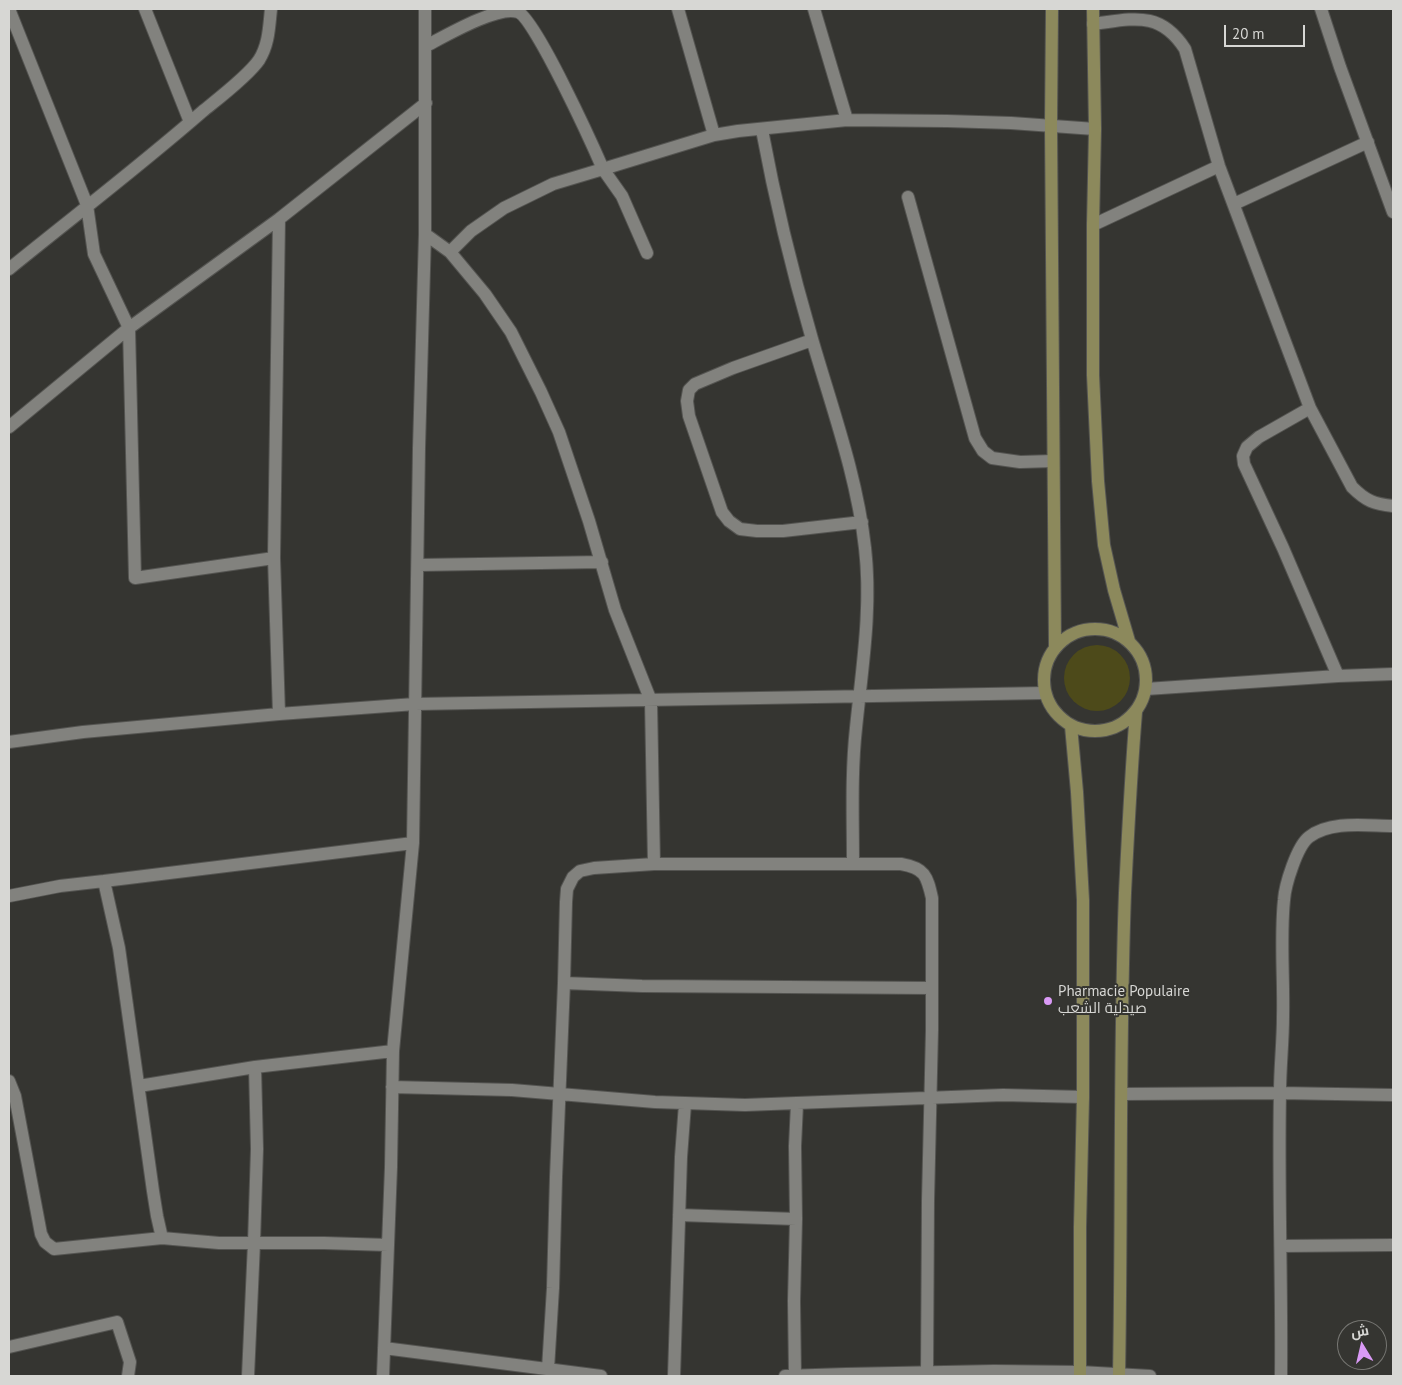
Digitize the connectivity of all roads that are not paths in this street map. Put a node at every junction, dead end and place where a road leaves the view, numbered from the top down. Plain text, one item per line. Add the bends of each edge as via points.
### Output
1 (9, 9) edge
2 (146, 9) edge
3 (271, 9) edge
4 (425, 9) edge
5 (678, 9) edge
6 (814, 9) edge
7 (1052, 9) edge
8 (1092, 9) edge
9 (1321, 9) edge
10 (1093, 24) junction
11 (426, 46) junction
12 (426, 103) junction
13 (847, 120) junction
14 (190, 122) junction
15 (1051, 125) junction
16 (1094, 129) junction
17 (762, 130) junction
18 (714, 135) junction
19 (1368, 142) junction
20 (1219, 166) junction
21 (603, 169) junction
22 (908, 197) dead end
23 (1234, 204) junction
24 (87, 205) junction
25 (1393, 212) edge
26 (278, 219) junction
27 (1093, 226) junction
28 (425, 234) junction
29 (450, 252) junction
30 (647, 254) dead end
31 (9, 269) edge
32 (129, 328) junction
33 (812, 340) junction
34 (1310, 408) junction
35 (9, 427) edge
36 (1054, 461) junction
37 (1393, 506) edge
38 (862, 522) junction
39 (274, 558) junction
40 (602, 562) junction
41 (418, 565) junction
42 (1129, 641) junction
43 (1055, 647) junction
44 (1393, 674) edge
45 (1338, 676) junction
46 (1146, 689) junction
47 (1045, 692) junction
48 (860, 696) junction
49 (651, 701) junction
50 (415, 704) junction
51 (1136, 712) junction
52 (279, 714) junction
53 (1070, 726) junction
54 (9, 742) edge
55 (1393, 826) edge
56 (413, 843) junction
57 (654, 864) junction
58 (853, 864) junction
59 (104, 880) junction
60 (9, 896) edge
61 (564, 983) junction
62 (932, 988) junction
63 (393, 1051) junction
64 (255, 1067) junction
65 (9, 1081) edge
66 (139, 1086) junction
67 (392, 1087) junction
68 (1280, 1093) junction
69 (559, 1094) junction
70 (1122, 1094) junction
71 (1393, 1096) edge
72 (1083, 1097) junction
73 (930, 1098) junction
74 (685, 1104) junction
75 (797, 1104) junction
76 (679, 1216) junction
77 (796, 1219) junction
78 (162, 1238) junction
79 (254, 1243) junction
80 (388, 1245) junction
81 (1393, 1245) edge
82 (1280, 1246) junction
83 (9, 1347) edge
84 (384, 1348) junction
85 (548, 1369) junction
86 (927, 1374) edge
87 (1080, 1374) edge
88 (1119, 1375) edge
89 (128, 1376) edge
90 (248, 1376) edge
91 (383, 1376) edge
92 (601, 1376) edge
93 (674, 1376) edge
94 (790, 1376) edge
95 (1150, 1376) edge
96 (1281, 1376) edge

1 - 24 street
2 - 14 street
3 - 14 street via 268,37 258,61
4 - 11 street
5 - 18 street
6 - 13 street
7 - 15 main road
8 - 10 main road
9 - 19 street
10 - 16 main road
10 - 20 street via 1142,19 1168,28 1178,37 1185,48
11 - 12 street
11 - 21 street via 492,14 519,12 530,24 564,85
12 - 26 street
12 - 28 street
13 - 15 street
13 - 17 street
14 - 24 street
15 - 16 street
15 - 36 main road
16 - 27 main road
17 - 18 street
17 - 33 street via 774,192
18 - 21 street
19 - 23 street
19 - 25 street
20 - 23 street
20 - 27 street
21 - 29 street via 553,184 504,208 471,230
21 - 30 street via 622,196
22 - 36 street via 975,438 992,458 1020,462
23 - 34 street
24 - 31 street
24 - 32 street via 94,254
26 - 32 street
26 - 39 street
27 - 42 main road via 1093,375 1098,481 1104,545
28 - 29 street
28 - 41 street
29 - 40 street via 511,332 541,392 559,432
32 - 35 street
32 - 39 street via 135,578
33 - 38 street
33 - 38 street via 695,384 689,390 689,416 728,522 740,529 757,532
34 - 37 street via 1352,488 1363,498
34 - 45 street via 1259,438 1247,447 1243,456
36 - 43 main road
38 - 48 street via 868,583
39 - 52 street
40 - 41 street
40 - 49 street via 615,610
41 - 50 street
42 - 43 main road via 1107,630 1083,630 1068,636
42 - 46 main road via 1144,663
43 - 47 main road via 1045,668
44 - 45 street
45 - 46 street
46 - 51 main road
47 - 48 street
47 - 53 main road via 1054,712
48 - 49 street
48 - 58 street via 856,730
49 - 50 street
49 - 57 street
50 - 52 street
50 - 56 street
51 - 53 main road via 1122,724 1105,730 1087,731
51 - 70 main road via 1125,894
52 - 54 street
53 - 72 main road via 1083,900
55 - 68 street via 1328,828 1308,838 1298,851 1284,898
56 - 59 street
56 - 63 street
57 - 58 street
57 - 61 street via 594,868 580,871 573,877 567,889
58 - 62 street via 901,864 923,872 932,898
59 - 60 street
59 - 66 street via 120,948
61 - 62 street
61 - 69 street
62 - 73 street
63 - 64 street
63 - 67 street
64 - 66 street
64 - 79 street
65 - 78 street via 15,1096 45,1242 54,1249
66 - 78 street
67 - 69 street
67 - 80 street
68 - 70 street
68 - 71 street
68 - 82 street
69 - 74 street
69 - 85 street
70 - 88 main road
72 - 73 street via 1002,1095
72 - 87 main road
73 - 75 street
73 - 86 street
74 - 75 street
74 - 76 street
75 - 77 street
76 - 77 street
76 - 93 street
77 - 94 street
78 - 79 street
79 - 80 street
79 - 90 street
80 - 84 street
81 - 82 street
82 - 96 street
83 - 89 street via 118,1322 130,1362
84 - 85 street
84 - 91 street
85 - 92 street
86 - 87 street
86 - 94 street
87 - 88 street
88 - 95 street

